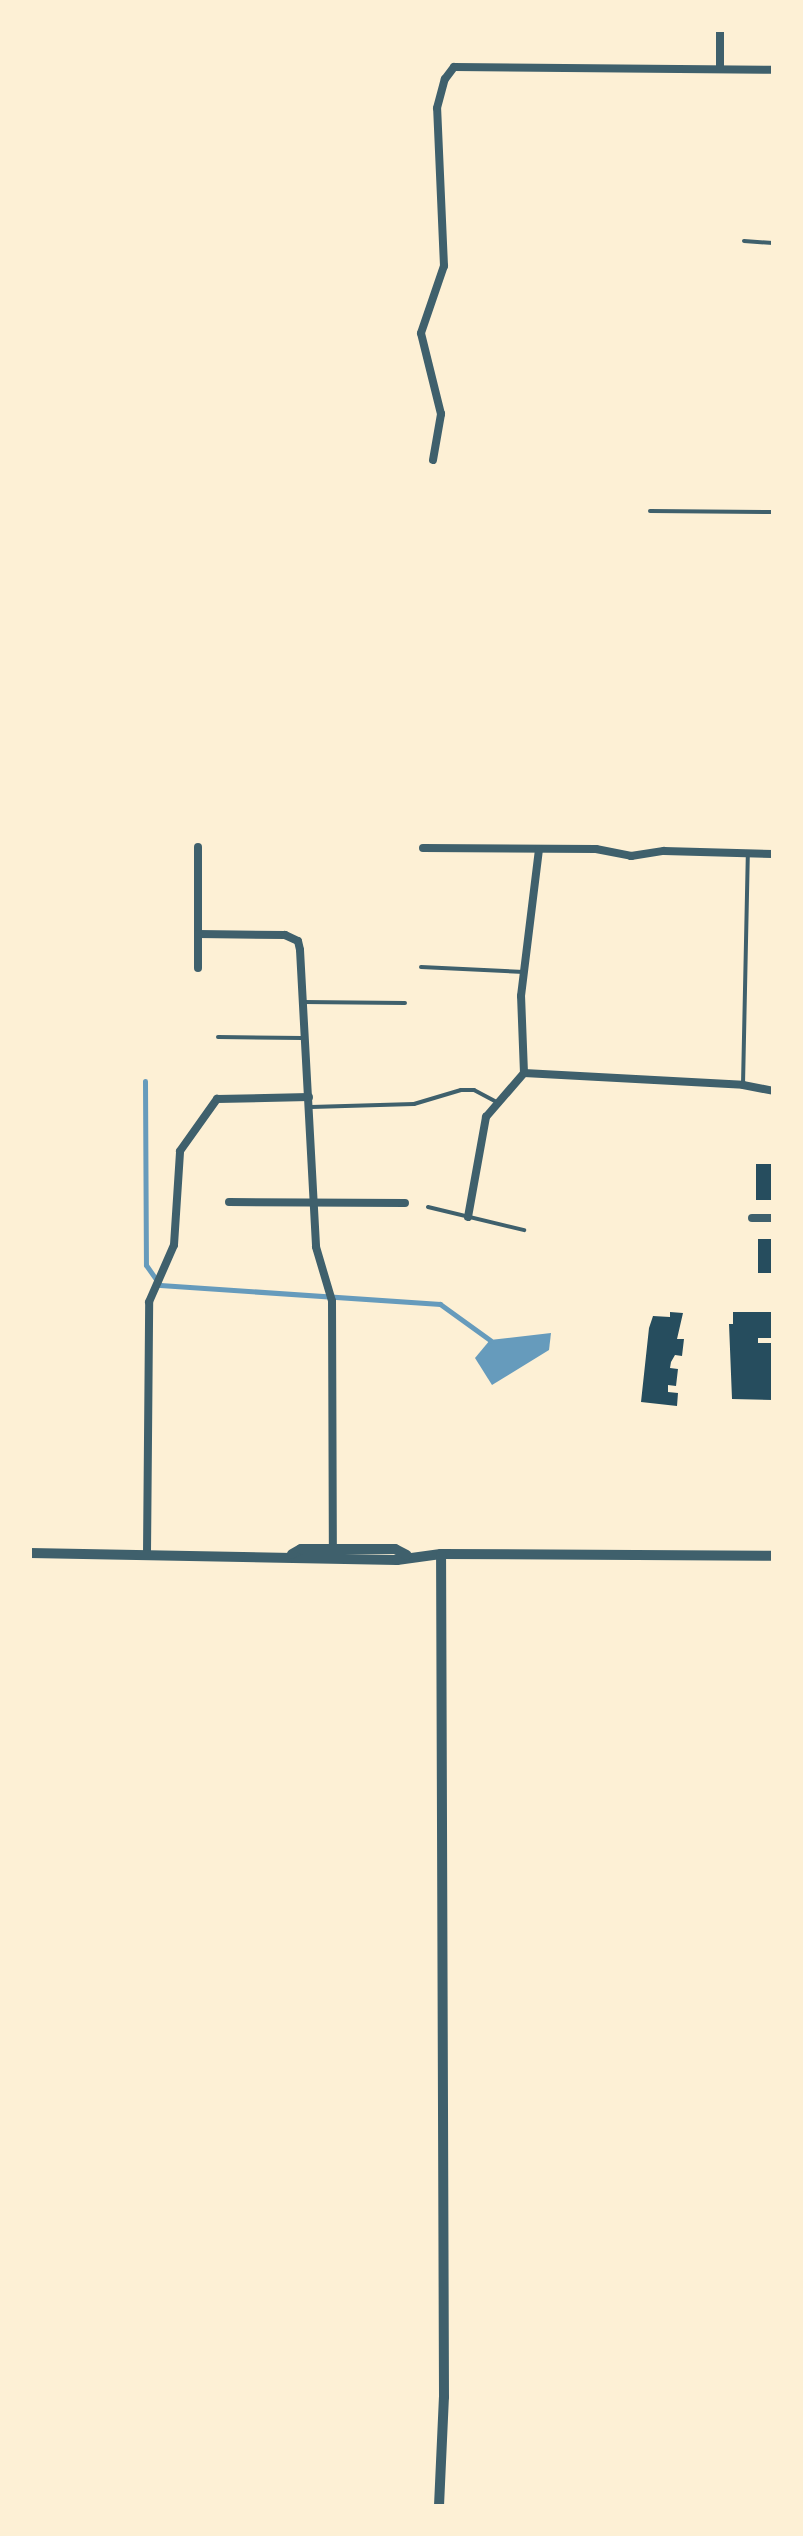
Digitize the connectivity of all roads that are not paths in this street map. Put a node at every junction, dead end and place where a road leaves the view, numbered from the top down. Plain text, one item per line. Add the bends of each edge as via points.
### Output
1 (720, 30) edge
2 (720, 69) junction
3 (773, 70) edge
4 (744, 241) dead end
5 (773, 243) edge
6 (433, 460) dead end
7 (650, 511) dead end
8 (773, 512) edge
9 (198, 847) dead end
10 (423, 848) dead end
11 (539, 849) junction
12 (748, 853) junction
13 (773, 854) edge
14 (198, 934) junction
15 (421, 967) dead end
16 (198, 968) dead end
17 (524, 972) junction
18 (301, 1002) junction
19 (405, 1003) dead end
20 (218, 1037) dead end
21 (302, 1038) junction
22 (524, 1073) junction
23 (743, 1085) junction
24 (773, 1091) edge
25 (495, 1101) junction
26 (310, 1102) junction
27 (229, 1202) dead end
28 (315, 1203) junction
29 (405, 1203) dead end
30 (428, 1207) dead end
31 (468, 1217) junction
32 (752, 1218) dead end
33 (773, 1218) edge
34 (524, 1230) dead end
35 (333, 1550) junction
36 (30, 1553) edge
37 (147, 1553) junction
38 (292, 1554) junction
39 (441, 1554) junction
40 (407, 1555) junction
41 (773, 1556) edge
42 (439, 2506) edge

1 - 2 street
2 - 3 street
2 - 6 street via 454,67 445,79 437,108 444,266 421,333 441,414
4 - 5 lane
7 - 8 lane
9 - 14 street
10 - 11 street
11 - 12 street via 596,849 631,856 664,851
11 - 17 street
12 - 13 street
12 - 23 lane
14 - 16 street
14 - 18 street via 293,937 300,950
15 - 17 lane
17 - 22 street
18 - 19 lane
18 - 21 street
20 - 21 lane
21 - 26 street
22 - 23 street
22 - 25 street
23 - 24 street
25 - 26 lane via 474,1090 461,1090 414,1104
25 - 31 street via 486,1117
26 - 28 street
26 - 37 street via 217,1099 180,1151 177,1230 149,1302
27 - 28 street
28 - 29 street
28 - 35 street via 316,1247 332,1301
30 - 31 lane
31 - 34 lane
32 - 33 street
35 - 38 street
35 - 40 street via 395,1549
36 - 37 street
37 - 38 street
38 - 40 street via 302,1559 397,1560
39 - 40 street
39 - 41 street
39 - 42 street via 444,2397

